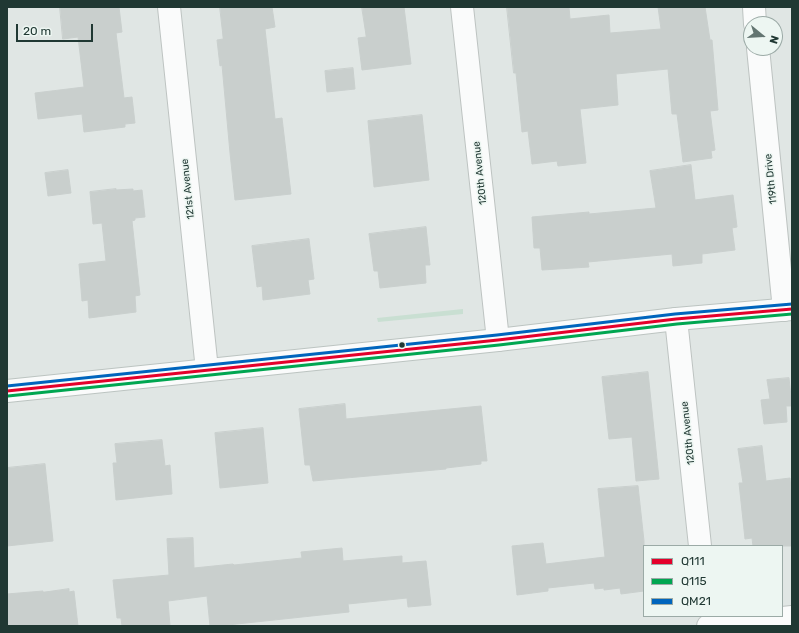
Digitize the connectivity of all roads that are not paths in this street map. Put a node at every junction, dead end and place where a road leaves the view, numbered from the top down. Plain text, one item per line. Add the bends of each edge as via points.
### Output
1 (169, 7) edge
2 (462, 7) edge
3 (759, 56) edge
4 (788, 310) edge
5 (676, 319) junction
6 (498, 340) junction
7 (207, 370) junction
8 (7, 391) edge
9 (700, 545) edge
10 (792, 617) edge
11 (709, 626) edge

1 - 7 street, 121st Avenue
2 - 6 street, 120th Avenue
3 - 4 street, 119th Drive
4 - 5 street
5 - 6 street
5 - 9 street, 120th Avenue
6 - 7 street
7 - 8 street
10 - 11 street

